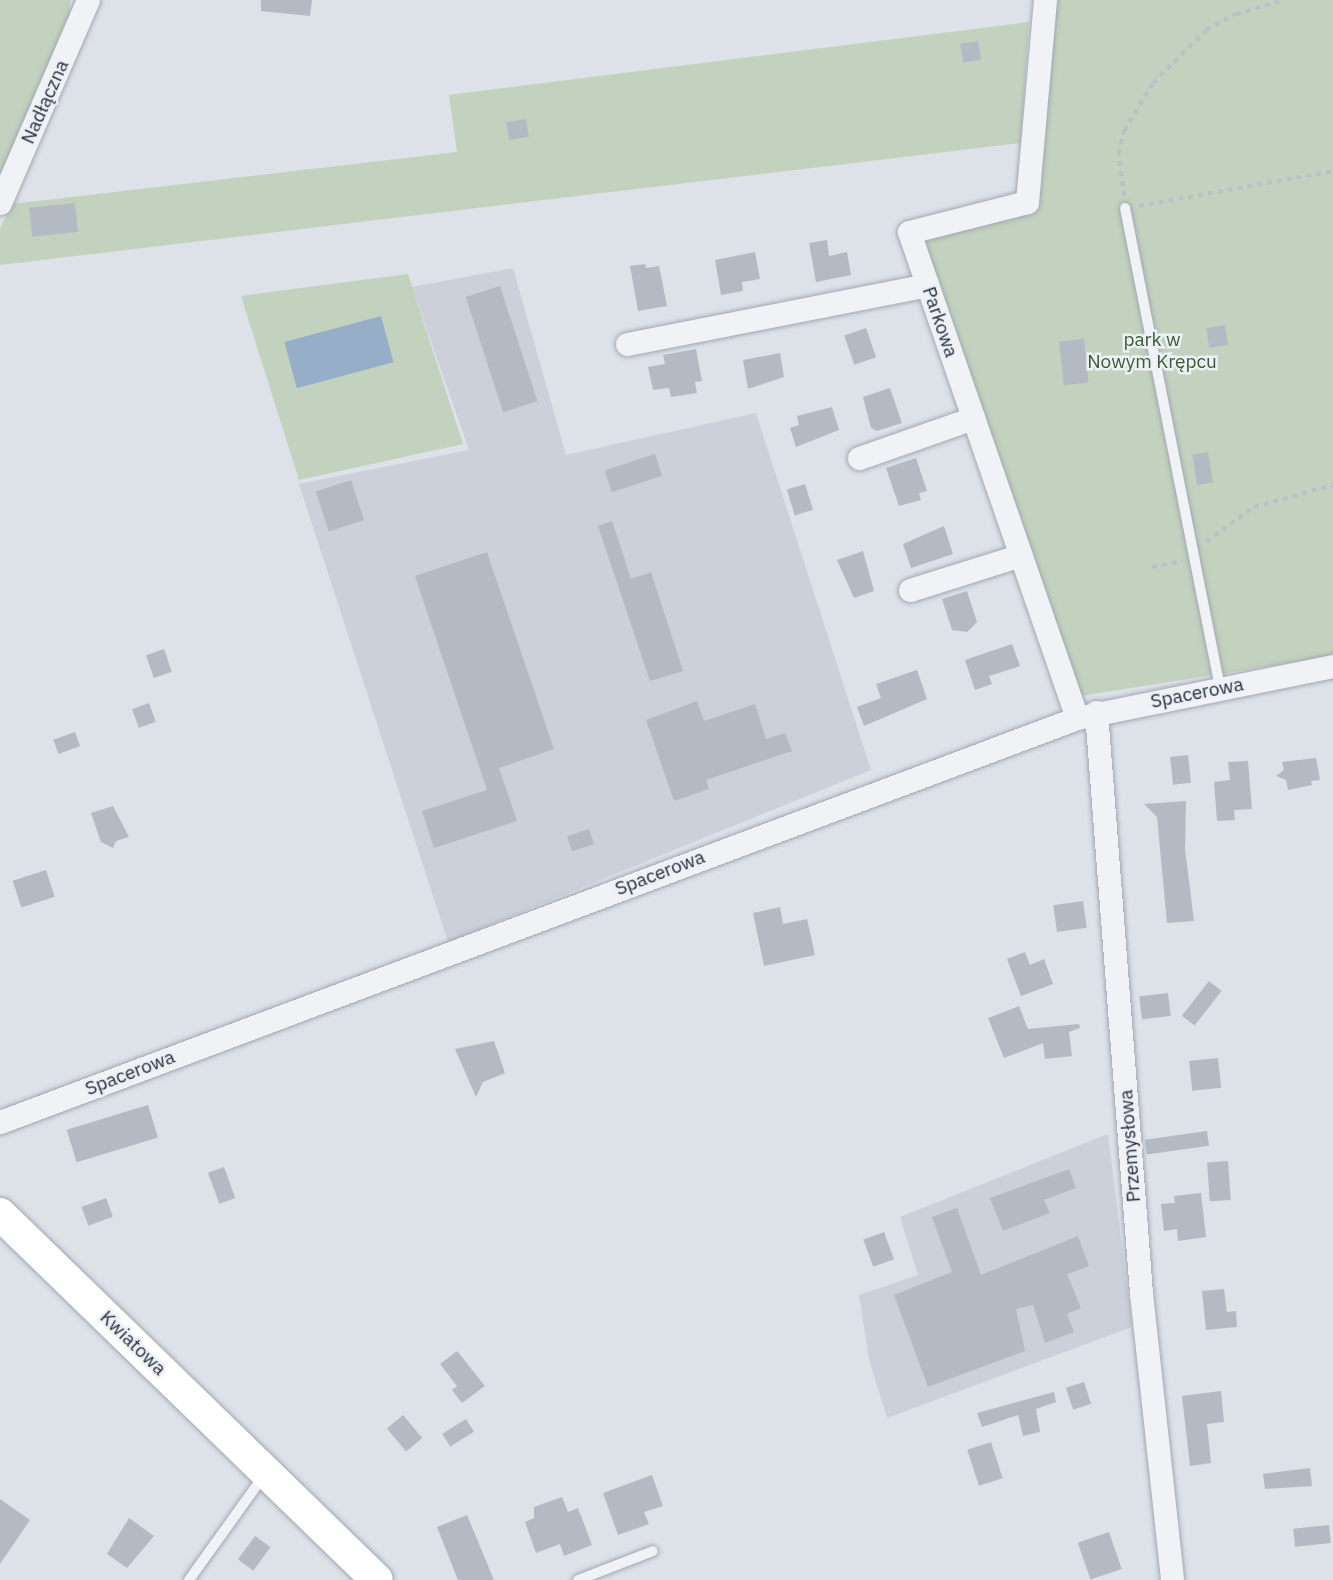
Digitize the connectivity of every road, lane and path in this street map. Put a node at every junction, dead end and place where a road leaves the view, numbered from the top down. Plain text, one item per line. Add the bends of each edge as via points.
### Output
1 (88, 0) edge
2 (1045, 0) edge
3 (1284, 0) edge
4 (1333, 171) edge
5 (0, 203) edge
6 (1125, 208) junction
7 (927, 285) junction
8 (627, 344) dead end
9 (973, 418) junction
10 (859, 458) dead end
11 (1333, 485) edge
12 (1021, 555) junction
13 (1193, 555) junction
14 (1152, 567) dead end
15 (910, 590) dead end
16 (1333, 666) edge
17 (1220, 688) junction
18 (1087, 715) junction
19 (0, 1122) edge
20 (0, 1214) edge
21 (266, 1472) junction
22 (653, 1551) dead end
23 (189, 1580) edge
24 (377, 1580) edge
25 (578, 1580) edge
26 (1172, 1580) edge

1 - 5 street, Nadłączna
2 - 7 street, Parkowa via 1027,202 909,232
3 - 6 path via 1236,14 1206,30 1153,83 1124,131 1118,154
4 - 6 path
6 - 13 lane
7 - 8 street
7 - 9 street, Parkowa
9 - 10 street
9 - 12 street, Parkowa
11 - 13 path via 1254,507
12 - 15 street
12 - 18 street, Parkowa
13 - 14 path
13 - 17 lane
16 - 17 street, Spacerowa
17 - 18 street, Spacerowa
18 - 19 street, Spacerowa
18 - 26 street, Przemysłowa
20 - 21 street, Kwiatowa
21 - 23 lane
21 - 24 street, Kwiatowa
22 - 25 lane

